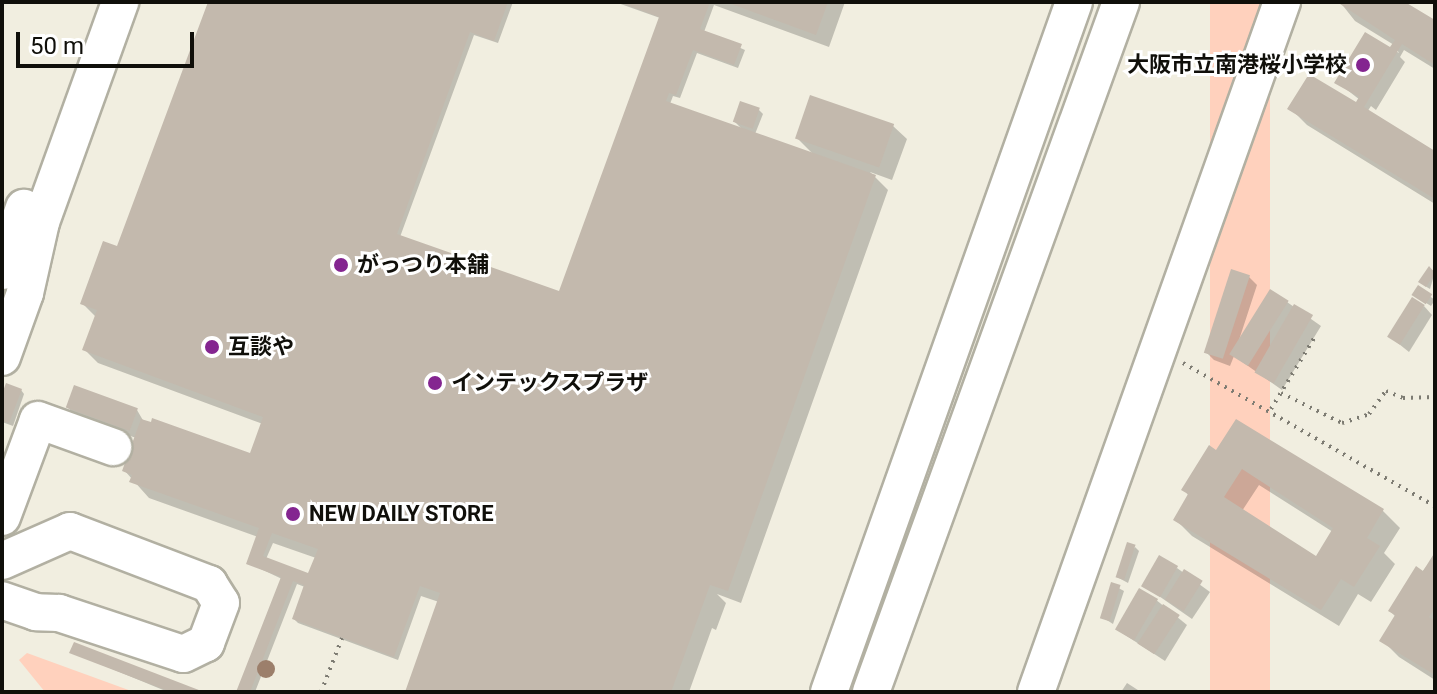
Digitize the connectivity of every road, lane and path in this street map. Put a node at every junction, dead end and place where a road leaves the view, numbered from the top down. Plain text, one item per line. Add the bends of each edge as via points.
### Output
1 (98, 2) edge
2 (120, 2) edge
3 (1074, 2) edge
4 (1121, 2) edge
5 (1282, 2) edge
6 (2, 271) edge
7 (1316, 335) dead end
8 (1157, 349) junction
9 (2, 357) edge
10 (1281, 393) junction
11 (1435, 397) edge
12 (1271, 409) junction
13 (113, 447) dead end
14 (1435, 506) edge
15 (2, 517) edge
16 (2, 561) edge
17 (2, 600) edge
18 (342, 638) dead end
19 (321, 692) edge
20 (829, 692) edge
21 (871, 692) edge
22 (1036, 692) edge

1 - 6 street
2 - 9 street via 41,222 25,293
3 - 20 street
4 - 21 street
5 - 8 street
7 - 10 path
8 - 12 path
8 - 22 street
10 - 11 path via 1342,423 1369,414 1386,391 1403,398
10 - 12 path
12 - 14 path
13 - 15 street via 38,420
16 - 17 street via 70,531 209,584 221,603 206,643 183,654
18 - 19 path

